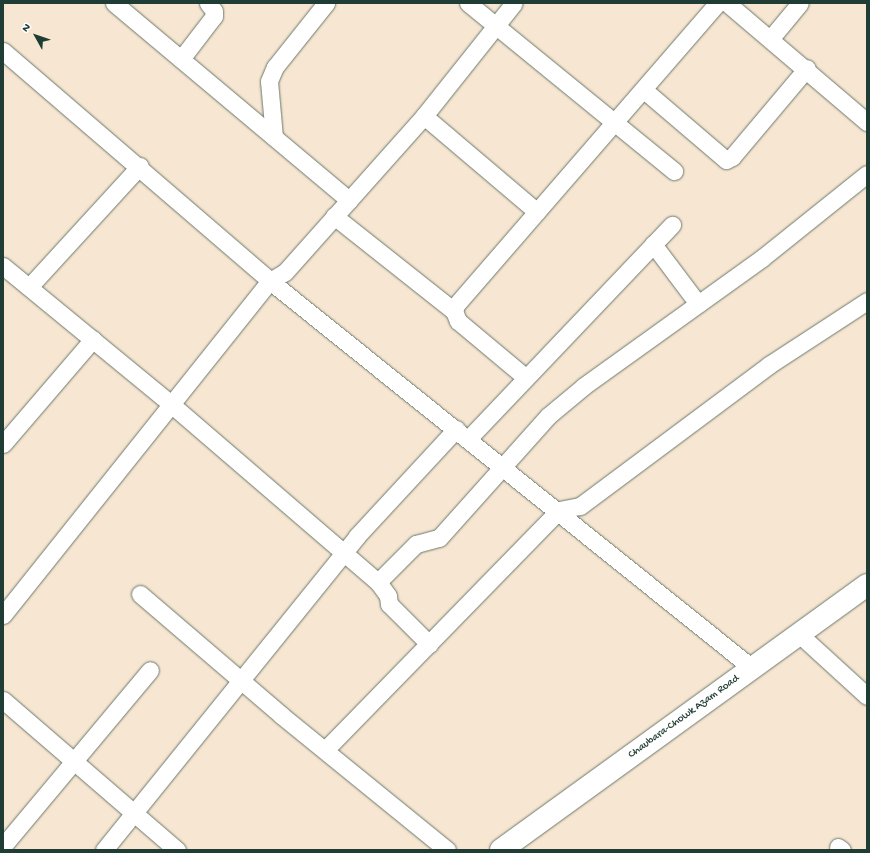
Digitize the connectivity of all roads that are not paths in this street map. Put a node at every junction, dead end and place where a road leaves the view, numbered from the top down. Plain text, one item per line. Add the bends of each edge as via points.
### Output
1 (114, 3) edge
2 (208, 3) edge
3 (326, 3) edge
4 (468, 3) edge
5 (514, 3) edge
6 (718, 3) edge
7 (727, 3) edge
8 (800, 3) edge
9 (496, 25) junction
10 (770, 38) junction
11 (3, 51) edge
12 (181, 59) junction
13 (807, 68) junction
14 (644, 90) junction
15 (424, 116) junction
16 (867, 122) edge
17 (615, 123) junction
18 (274, 136) junction
19 (140, 166) junction
20 (674, 171) dead end
21 (867, 174) edge
22 (349, 200) junction
23 (538, 212) junction
24 (334, 216) junction
25 (672, 224) dead end
26 (653, 244) junction
27 (3, 266) edge
28 (270, 281) junction
29 (29, 287) junction
30 (867, 301) edge
31 (698, 304) junction
32 (454, 312) junction
33 (93, 339) junction
34 (525, 377) junction
35 (172, 405) junction
36 (462, 434) junction
37 (3, 444) edge
38 (502, 466) junction
39 (559, 510) junction
40 (344, 554) junction
41 (378, 582) junction
42 (867, 585) edge
43 (140, 594) dead end
44 (3, 615) edge
45 (799, 634) junction
46 (429, 644) junction
47 (752, 668) junction
48 (150, 670) dead end
49 (240, 680) junction
50 (867, 696) edge
51 (3, 700) edge
52 (325, 750) junction
53 (75, 760) junction
54 (134, 814) junction
55 (3, 846) edge
56 (104, 850) edge
57 (177, 850) edge
58 (447, 850) edge
59 (501, 850) edge

1 - 12 street
2 - 12 street via 214,11 214,16
3 - 18 street via 275,67 269,81
4 - 9 street
5 - 9 street
6 - 14 street
7 - 10 street
8 - 10 street
9 - 15 street
9 - 17 street
10 - 13 street
11 - 19 street
12 - 18 street
13 - 14 street via 732,157 726,160
13 - 16 street
14 - 17 street
15 - 22 street
15 - 23 street
17 - 20 street
17 - 23 street
18 - 22 street
19 - 28 street
19 - 29 street
21 - 31 street via 762,258
22 - 24 street
23 - 32 street via 456,305
24 - 28 street via 284,272
24 - 32 street
25 - 26 street
26 - 31 street
26 - 34 street
27 - 29 street
28 - 35 street
28 - 36 street
29 - 33 street
30 - 39 street via 769,365 580,506
31 - 38 street via 584,386 548,416
32 - 34 street via 458,321
33 - 35 street
33 - 37 street
34 - 36 street
35 - 40 street
35 - 44 street
36 - 38 street
36 - 40 street via 356,536
38 - 39 street
38 - 41 street via 439,538 416,544
39 - 46 street
39 - 47 street
40 - 41 street
40 - 49 street
41 - 46 street via 388,596 389,604
42 - 45 main road, Chaubara-Chowk Azam Road
43 - 49 street
45 - 47 main road, Chaubara-Chowk Azam Road
45 - 50 street
46 - 52 street
47 - 59 main road, Chaubara-Chowk Azam Road
48 - 53 street
49 - 52 street
49 - 54 street
51 - 53 street
52 - 58 street
53 - 54 street via 82,770
53 - 55 street
54 - 56 street
54 - 57 street

